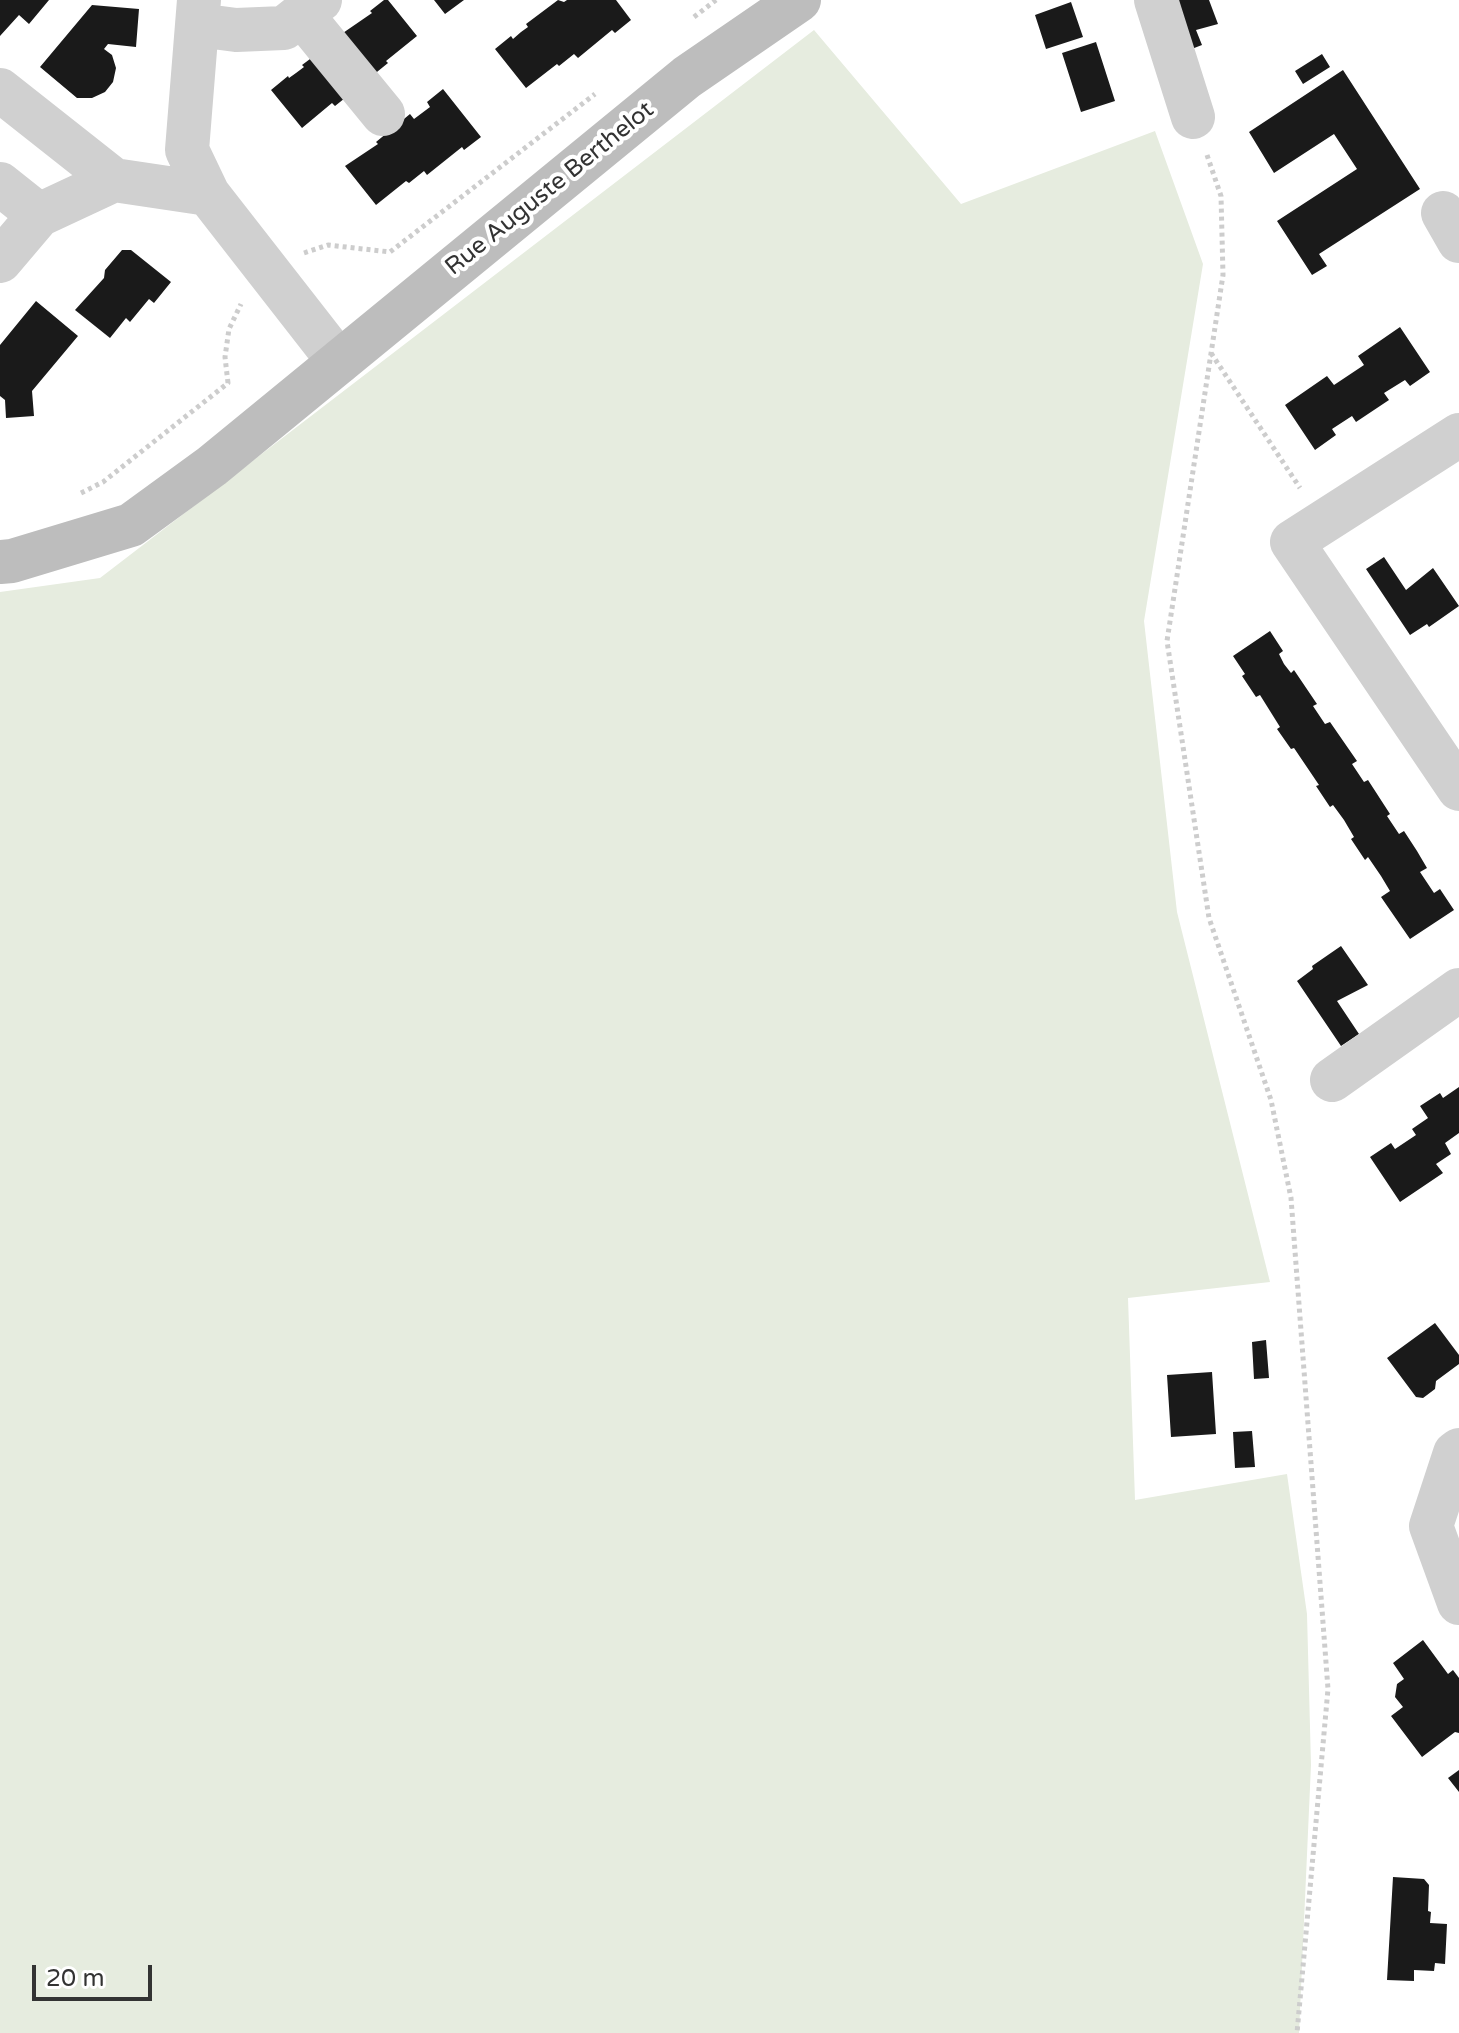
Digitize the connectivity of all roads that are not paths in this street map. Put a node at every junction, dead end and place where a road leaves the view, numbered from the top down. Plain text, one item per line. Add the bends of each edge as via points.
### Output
1 (799, 0) edge
2 (1156, 0) edge
3 (311, 8) edge
4 (199, 12) edge
5 (0, 90) edge
6 (383, 114) dead end
7 (1193, 117) road end
8 (114, 180) junction
9 (0, 184) edge
10 (208, 194) junction
11 (39, 215) junction
12 (0, 261) edge
13 (323, 374) junction
14 (1459, 435) edge
15 (0, 562) edge
16 (1459, 789) edge
17 (1459, 990) edge
18 (1332, 1080) dead end
19 (1459, 1450) edge
20 (1459, 1603) edge

1 - 13 street, Rue Auguste Berthelot via 687,77
2 - 7 street
3 - 4 street via 284,28 236,30
3 - 6 street
4 - 10 street via 187,150
5 - 8 street
8 - 10 street
8 - 11 street
9 - 11 street
10 - 13 street via 273,276
11 - 12 street
13 - 15 street, Rue Auguste Berthelot via 131,525
14 - 16 street via 1292,542
17 - 18 street
19 - 20 street via 1431,1526

